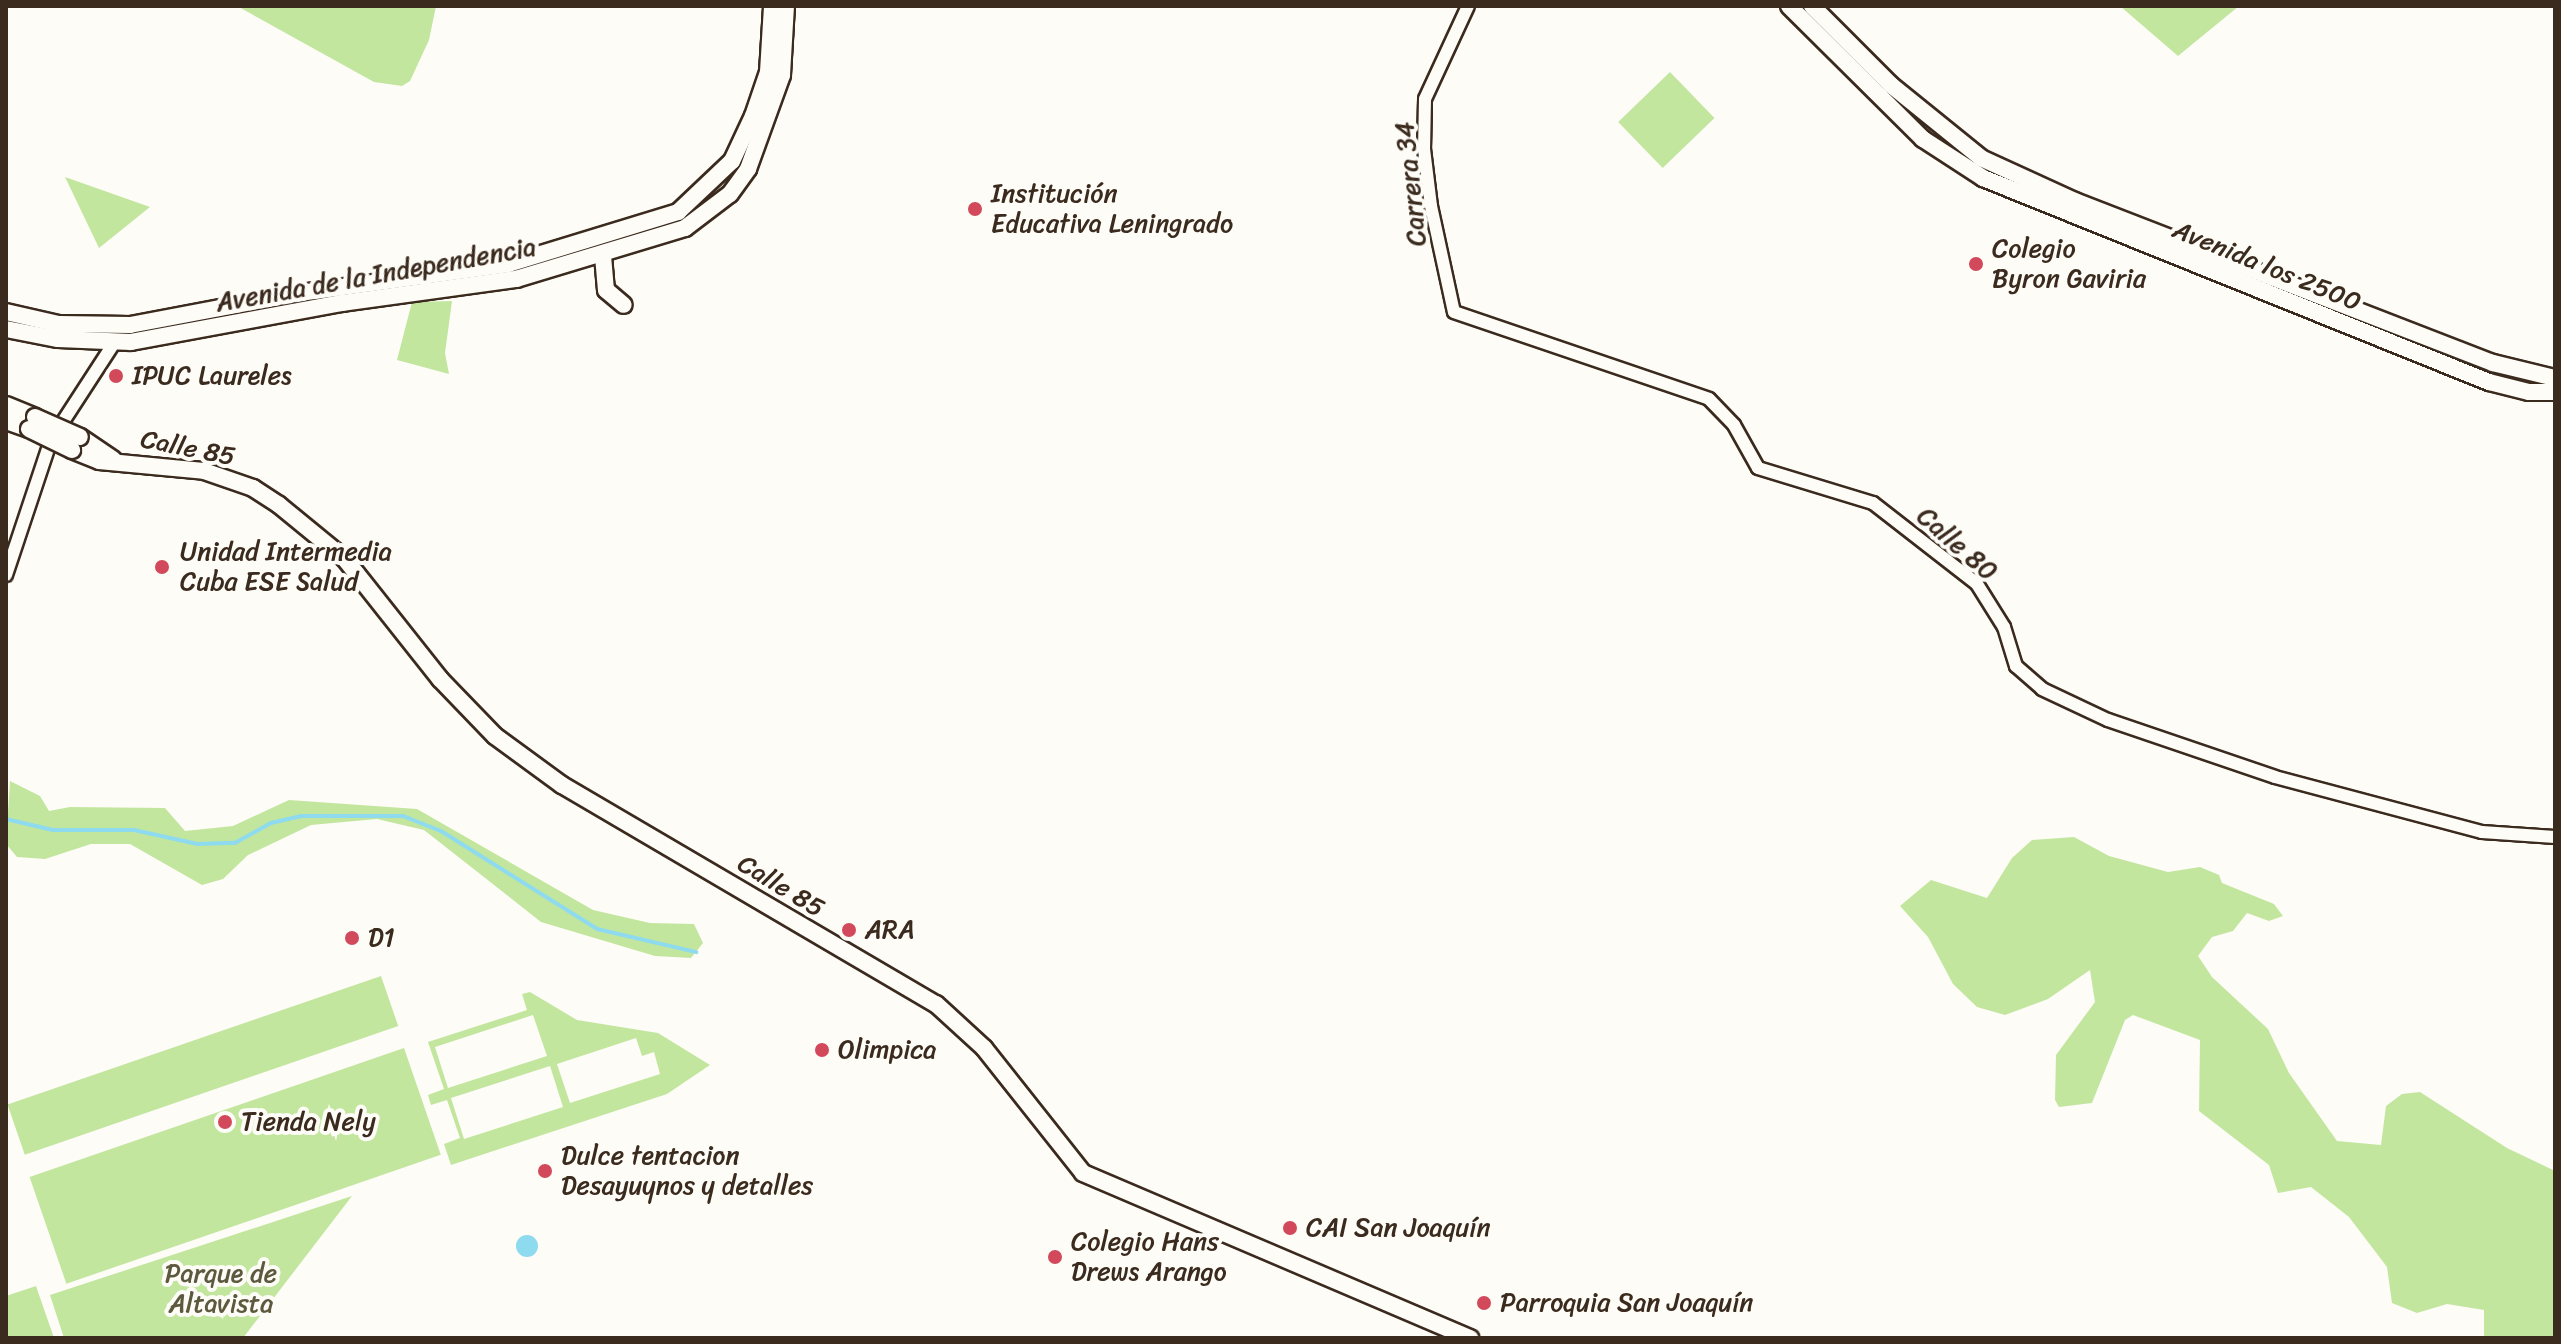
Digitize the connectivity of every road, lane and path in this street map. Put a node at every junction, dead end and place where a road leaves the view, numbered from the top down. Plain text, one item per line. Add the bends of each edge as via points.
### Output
1 (772, 6) edge
2 (786, 6) edge
3 (1468, 6) edge
4 (1789, 6) edge
5 (1812, 6) edge
6 (603, 256) junction
7 (1443, 271) joint
8 (624, 305) dead end
9 (6, 312) edge
10 (6, 329) edge
11 (114, 343) junction
12 (2555, 378) edge
13 (2555, 392) edge
14 (6, 405) edge
15 (6, 421) edge
16 (32, 423) junction
17 (6, 575) edge
18 (2555, 837) edge
19 (1449, 1332) edge
20 (1470, 1338) edge

1 - 9 main road, Avenida de la Independencia via 768,72 753,116 732,161 678,212 508,264 331,288 130,325 59,324
2 - 6 main road, Avenida de la Independencia via 782,75 748,169 704,218
3 - 7 street, Carrera 34 via 1425,99 1424,149
4 - 13 main road, Avenida los 2500 via 1923,139 1983,178 2489,382
5 - 12 main road, Avenida los 2500 via 1925,115 1981,158 2075,201 2493,363
6 - 8 main road via 601,280
6 - 11 main road, Avenida de la Independencia via 459,290 342,303
7 - 18 street, Calle 80 via 1454,312 1709,399 1734,425 1758,468 1873,503 1977,584 2004,627 2016,666 2042,689 2108,720 2275,777 2482,832
10 - 11 main road, Avenida de la Independencia
11 - 17 street via 51,440
14 - 16 main road
15 - 16 main road
16 - 19 main road, Calle 85, bridge via 99,461 234,479 303,523 345,559 440,679 495,736 562,785 936,1004 984,1048 1083,1173
19 - 20 main road, Calle 85

